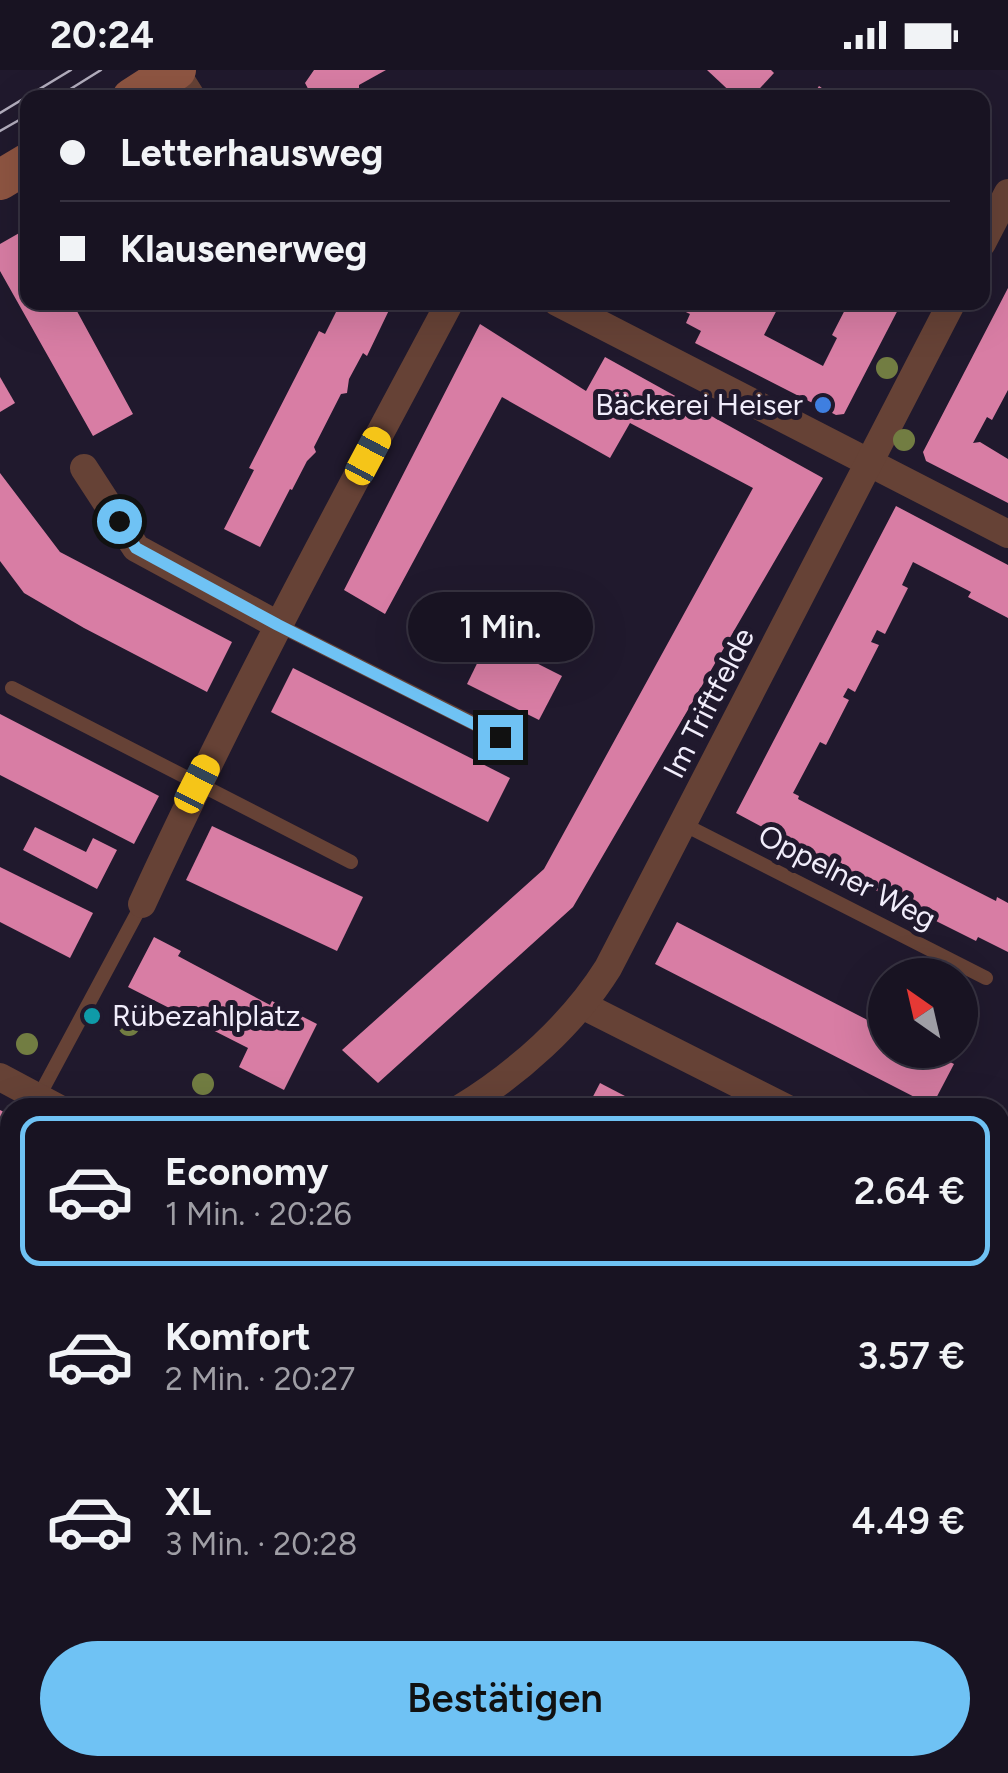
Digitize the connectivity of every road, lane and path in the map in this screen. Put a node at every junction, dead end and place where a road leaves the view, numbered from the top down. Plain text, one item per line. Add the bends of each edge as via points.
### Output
1 (176, 70) edge
2 (145, 90) edge
3 (1008, 193) edge
4 (990, 228) edge
5 (446, 310) edge
6 (572, 310) edge
7 (948, 310) edge
8 (870, 463) junction
9 (84, 468) dead end
10 (1008, 534) edge
11 (278, 625) junction
12 (12, 688) dead end
13 (500, 737) dead end
14 (197, 784) junction
15 (683, 824) junction
16 (352, 862) dead end
17 (142, 904) joint
18 (986, 978) dead end
19 (584, 1006) junction
20 (0, 1077) edge
21 (39, 1098) edge
22 (50, 1098) edge
23 (481, 1098) edge
24 (766, 1098) edge

1 - 2 main road
3 - 4 street
5 - 11 street
6 - 8 street
7 - 8 street, Im Triftfelde
8 - 10 street
8 - 15 street, Im Triftfelde
9 - 11 street via 136,548
11 - 13 lane
11 - 14 street
12 - 14 lane
14 - 16 lane
14 - 17 street
15 - 18 lane, Oppelner Weg
15 - 19 street, Im Triftfelde
17 - 22 lane
19 - 23 street, Im Triftfelde
19 - 24 street
20 - 21 street

